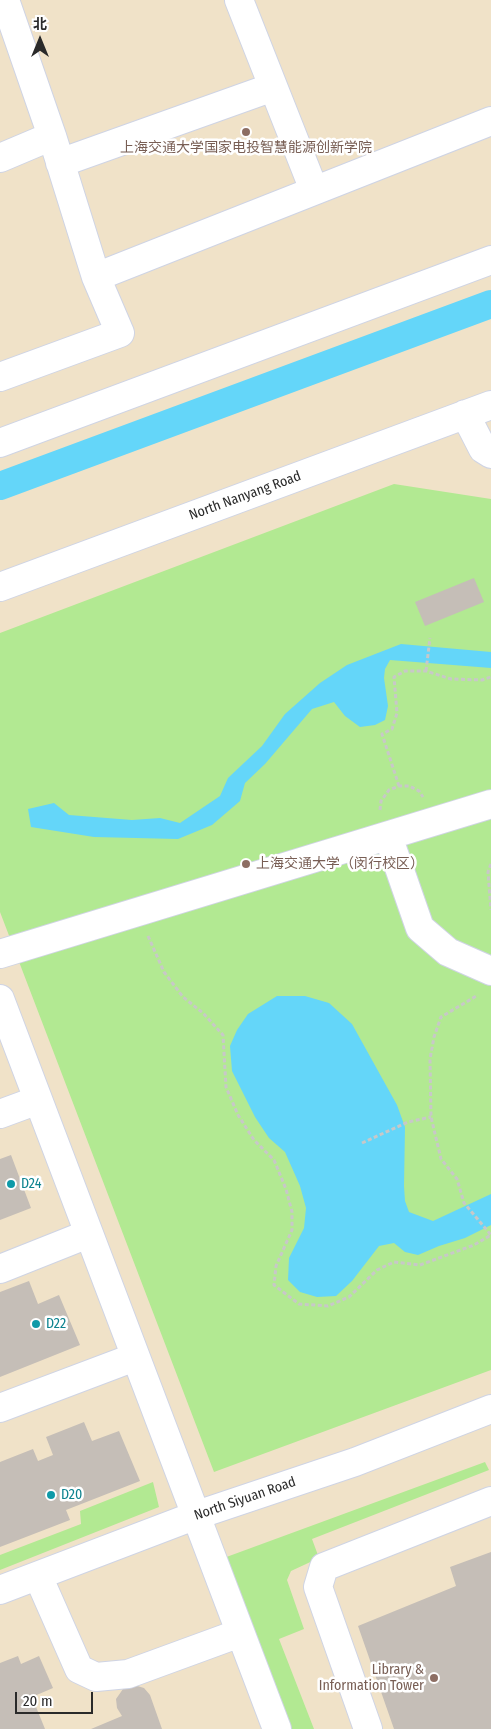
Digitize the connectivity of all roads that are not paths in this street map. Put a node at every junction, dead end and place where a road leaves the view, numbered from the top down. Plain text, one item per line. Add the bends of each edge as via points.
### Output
1 (5, 0) edge
2 (239, 0) edge
3 (273, 87) junction
4 (491, 121) edge
5 (52, 136) junction
6 (0, 158) edge
7 (60, 163) junction
8 (314, 190) junction
9 (491, 260) edge
10 (96, 277) junction
11 (0, 377) edge
12 (491, 404) edge
13 (465, 414) junction
14 (0, 443) edge
15 (491, 454) edge
16 (0, 587) edge
17 (491, 804) edge
18 (388, 836) junction
19 (0, 954) edge
20 (488, 981) edge
21 (0, 999) edge
22 (38, 1100) junction
23 (0, 1114) edge
24 (88, 1234) junction
25 (0, 1269) edge
26 (134, 1357) junction
27 (0, 1408) edge
28 (490, 1413) edge
29 (491, 1500) edge
30 (194, 1516) junction
31 (38, 1576) junction
32 (0, 1590) edge
33 (240, 1633) junction
34 (277, 1729) edge
35 (368, 1729) edge

1 - 5 street
2 - 3 street
3 - 7 street
3 - 8 street
4 - 8 street
5 - 6 street
5 - 7 street
7 - 10 street
8 - 10 street
9 - 14 street
10 - 11 street via 120,333
12 - 13 street, North Nanyang Road
13 - 15 street via 483,450
13 - 16 street, North Nanyang Road
17 - 18 street
18 - 19 street
18 - 20 street via 420,928
21 - 22 street
22 - 23 street
22 - 24 street
24 - 25 street
24 - 26 street
26 - 27 street
26 - 30 street
28 - 30 street, North Siyuan Road
29 - 35 street via 324,1567 318,1587
30 - 31 street, North Siyuan Road
30 - 33 street
31 - 32 street, North Siyuan Road
31 - 33 street via 79,1669 96,1677 128,1674
33 - 34 street

